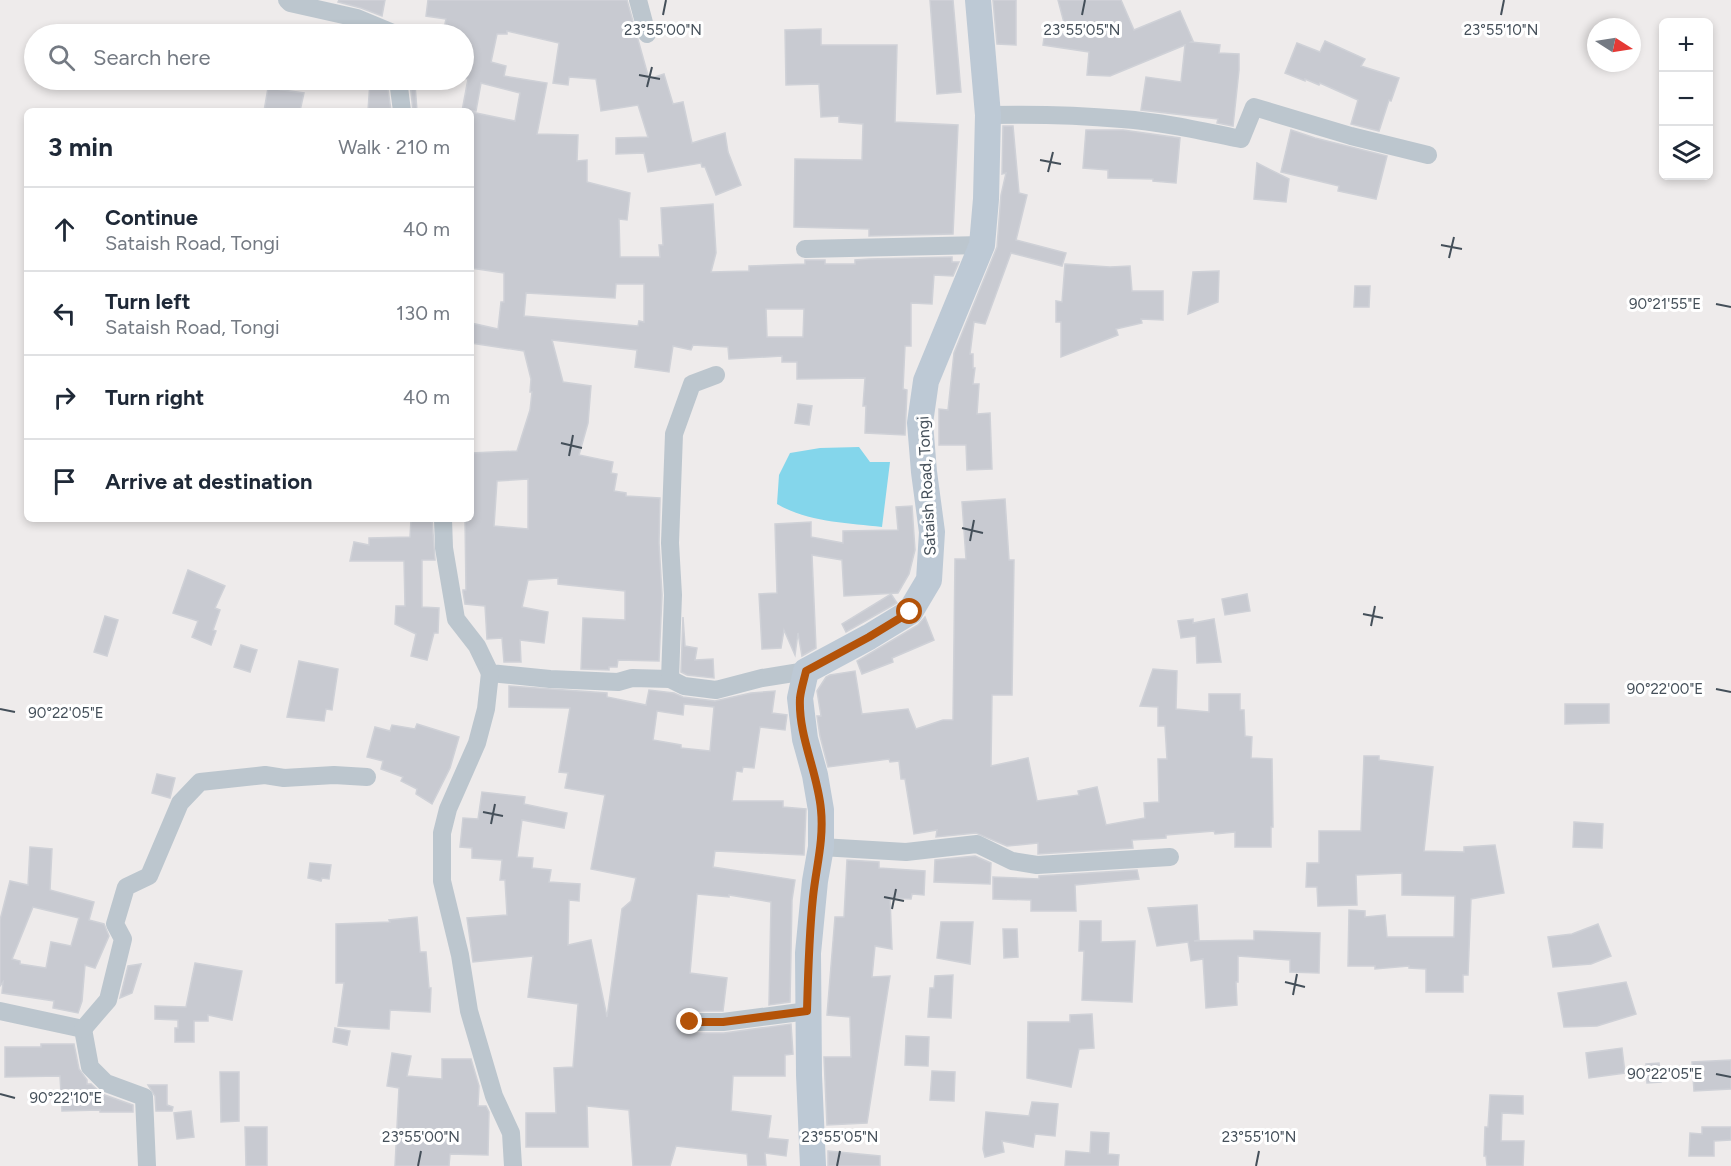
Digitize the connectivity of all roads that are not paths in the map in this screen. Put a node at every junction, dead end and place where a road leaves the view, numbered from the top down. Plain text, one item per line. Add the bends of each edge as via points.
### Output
1 (287, 0) edge
2 (638, 0) edge
3 (978, 0) edge
4 (371, 24) edge
5 (647, 34) dead end
6 (399, 90) edge
7 (402, 108) edge
8 (988, 115) junction
9 (1428, 155) dead end
10 (982, 245) junction
11 (805, 249) dead end
12 (716, 375) dead end
13 (443, 522) edge
14 (806, 671) junction
15 (490, 673) junction
16 (670, 679) junction
17 (367, 777) dead end
18 (821, 847) junction
19 (1170, 857) dead end
20 (0, 1011) edge
21 (807, 1011) junction
22 (690, 1022) dead end
23 (83, 1029) junction
24 (147, 1166) edge
25 (513, 1166) edge
26 (813, 1166) edge

1 - 4 street
2 - 5 street
3 - 8 street, Sataish Road, Tongi
6 - 7 street
8 - 9 street via 1122,119 1241,139 1254,107
8 - 10 street, Sataish Road, Tongi
10 - 11 street
10 - 14 street, Sataish Road, Tongi via 926,381 920,423 932,532 929,580 910,612
12 - 16 street via 692,384 674,434
13 - 15 street via 456,619 477,646
14 - 16 street via 716,690 684,686
14 - 18 street via 800,698 821,810
15 - 16 street via 618,682 632,678
15 - 25 street via 477,743 448,809 442,833 442,881 469,1011 494,1096 511,1133
17 - 23 street via 266,775 200,782 180,802 149,876 126,887 115,924 123,939 108,1000
18 - 19 street via 906,852 977,844 1012,861 1037,865
18 - 21 street via 809,942
20 - 23 street
21 - 22 street via 734,1021
21 - 26 street
23 - 24 street via 90,1067 106,1083 144,1097

